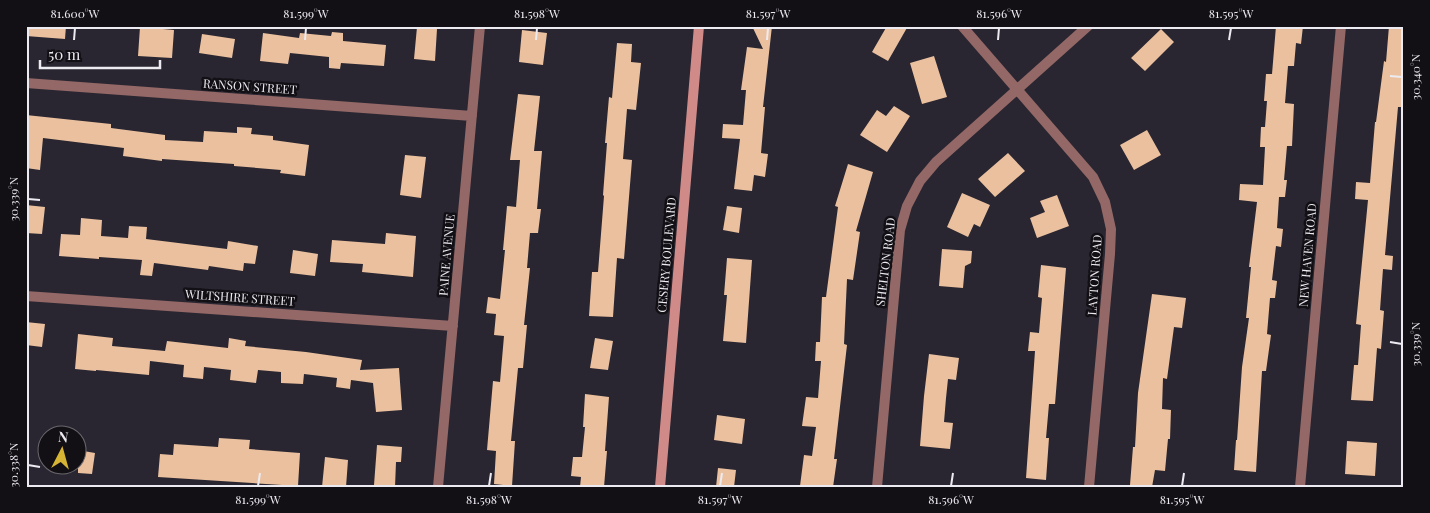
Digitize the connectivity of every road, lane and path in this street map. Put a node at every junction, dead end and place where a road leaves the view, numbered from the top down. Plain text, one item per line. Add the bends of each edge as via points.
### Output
1 (480, 26) edge
2 (699, 26) edge
3 (962, 26) edge
4 (1088, 26) edge
5 (1341, 26) edge
6 (26, 83) edge
7 (1018, 90) junction
8 (472, 116) junction
9 (26, 296) edge
10 (453, 326) junction
11 (438, 487) edge
12 (660, 487) edge
13 (878, 487) edge
14 (1089, 487) edge
15 (1300, 487) edge

1 - 8 street, PAINE AVENUE
2 - 12 main road, CESERY BOULEVARD
3 - 7 street, LAYTON ROAD
4 - 7 street, SHELTON ROAD
5 - 15 street, NEW HAVEN ROAD
6 - 8 street, RANSON STREET
7 - 13 street, SHELTON ROAD via 936,162 920,181 907,206 900,230
7 - 14 street, LAYTON ROAD via 1093,177 1105,202 1111,229
8 - 10 street, PAINE AVENUE
9 - 10 street, WILTSHIRE STREET
10 - 11 street, PAINE AVENUE

